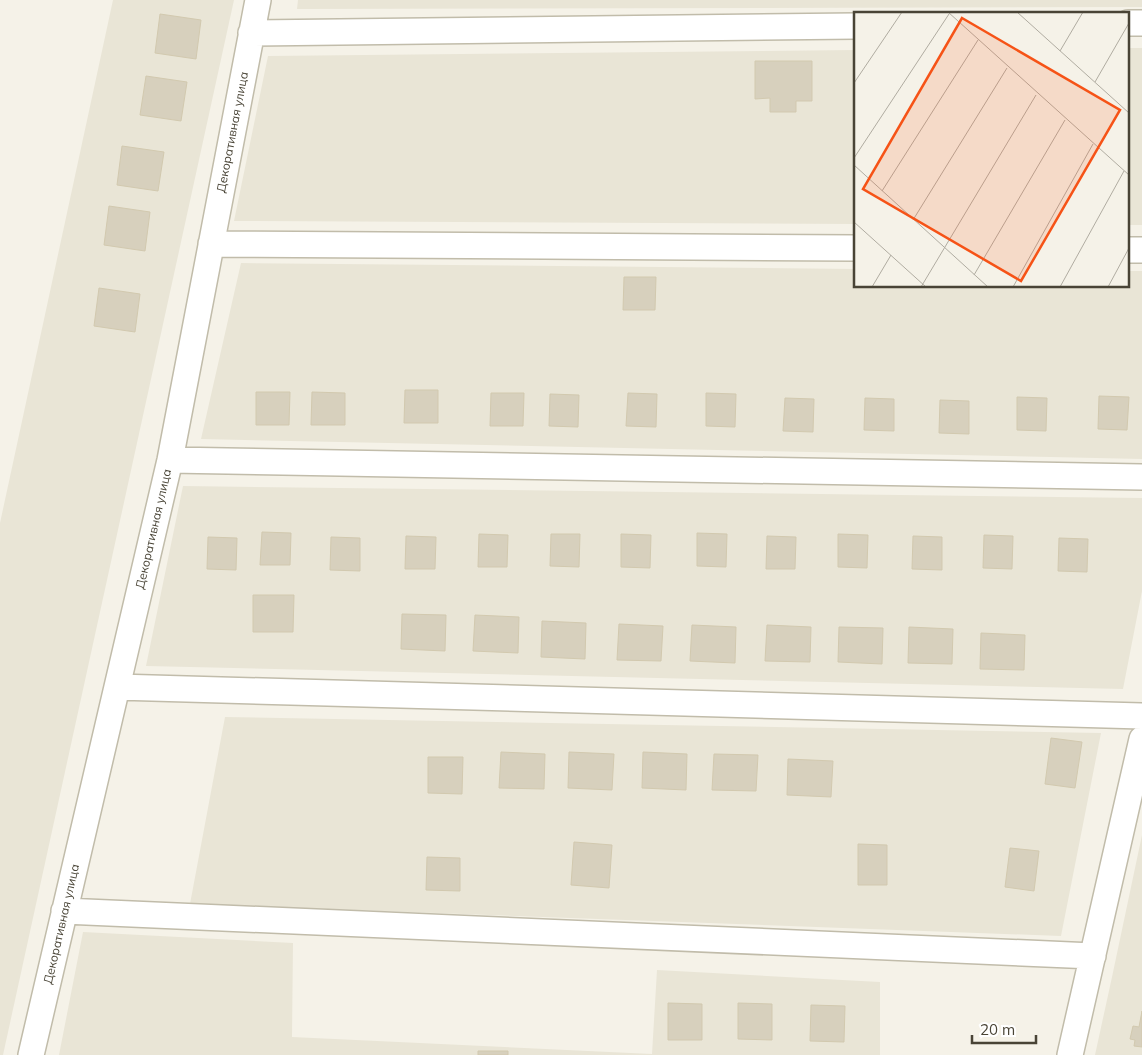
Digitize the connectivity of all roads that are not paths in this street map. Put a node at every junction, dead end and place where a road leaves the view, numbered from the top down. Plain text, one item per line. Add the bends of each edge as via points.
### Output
1 (258, 0) edge
2 (854, 26) edge
3 (252, 33) junction
4 (211, 244) junction
5 (854, 248) edge
6 (170, 460) junction
7 (1142, 477) edge
8 (117, 686) junction
9 (1142, 716) edge
10 (1142, 739) edge
11 (64, 911) junction
12 (1093, 956) junction
13 (31, 1055) edge
14 (1070, 1055) edge

1 - 3 street, Декоративная улица
2 - 3 street
3 - 4 street, Декоративная улица
4 - 5 street
4 - 6 street, Декоративная улица
6 - 7 street
6 - 8 street, Декоративная улица
8 - 9 street
8 - 11 street, Декоративная улица
10 - 12 street
11 - 12 street
11 - 13 street, Декоративная улица
12 - 14 street

